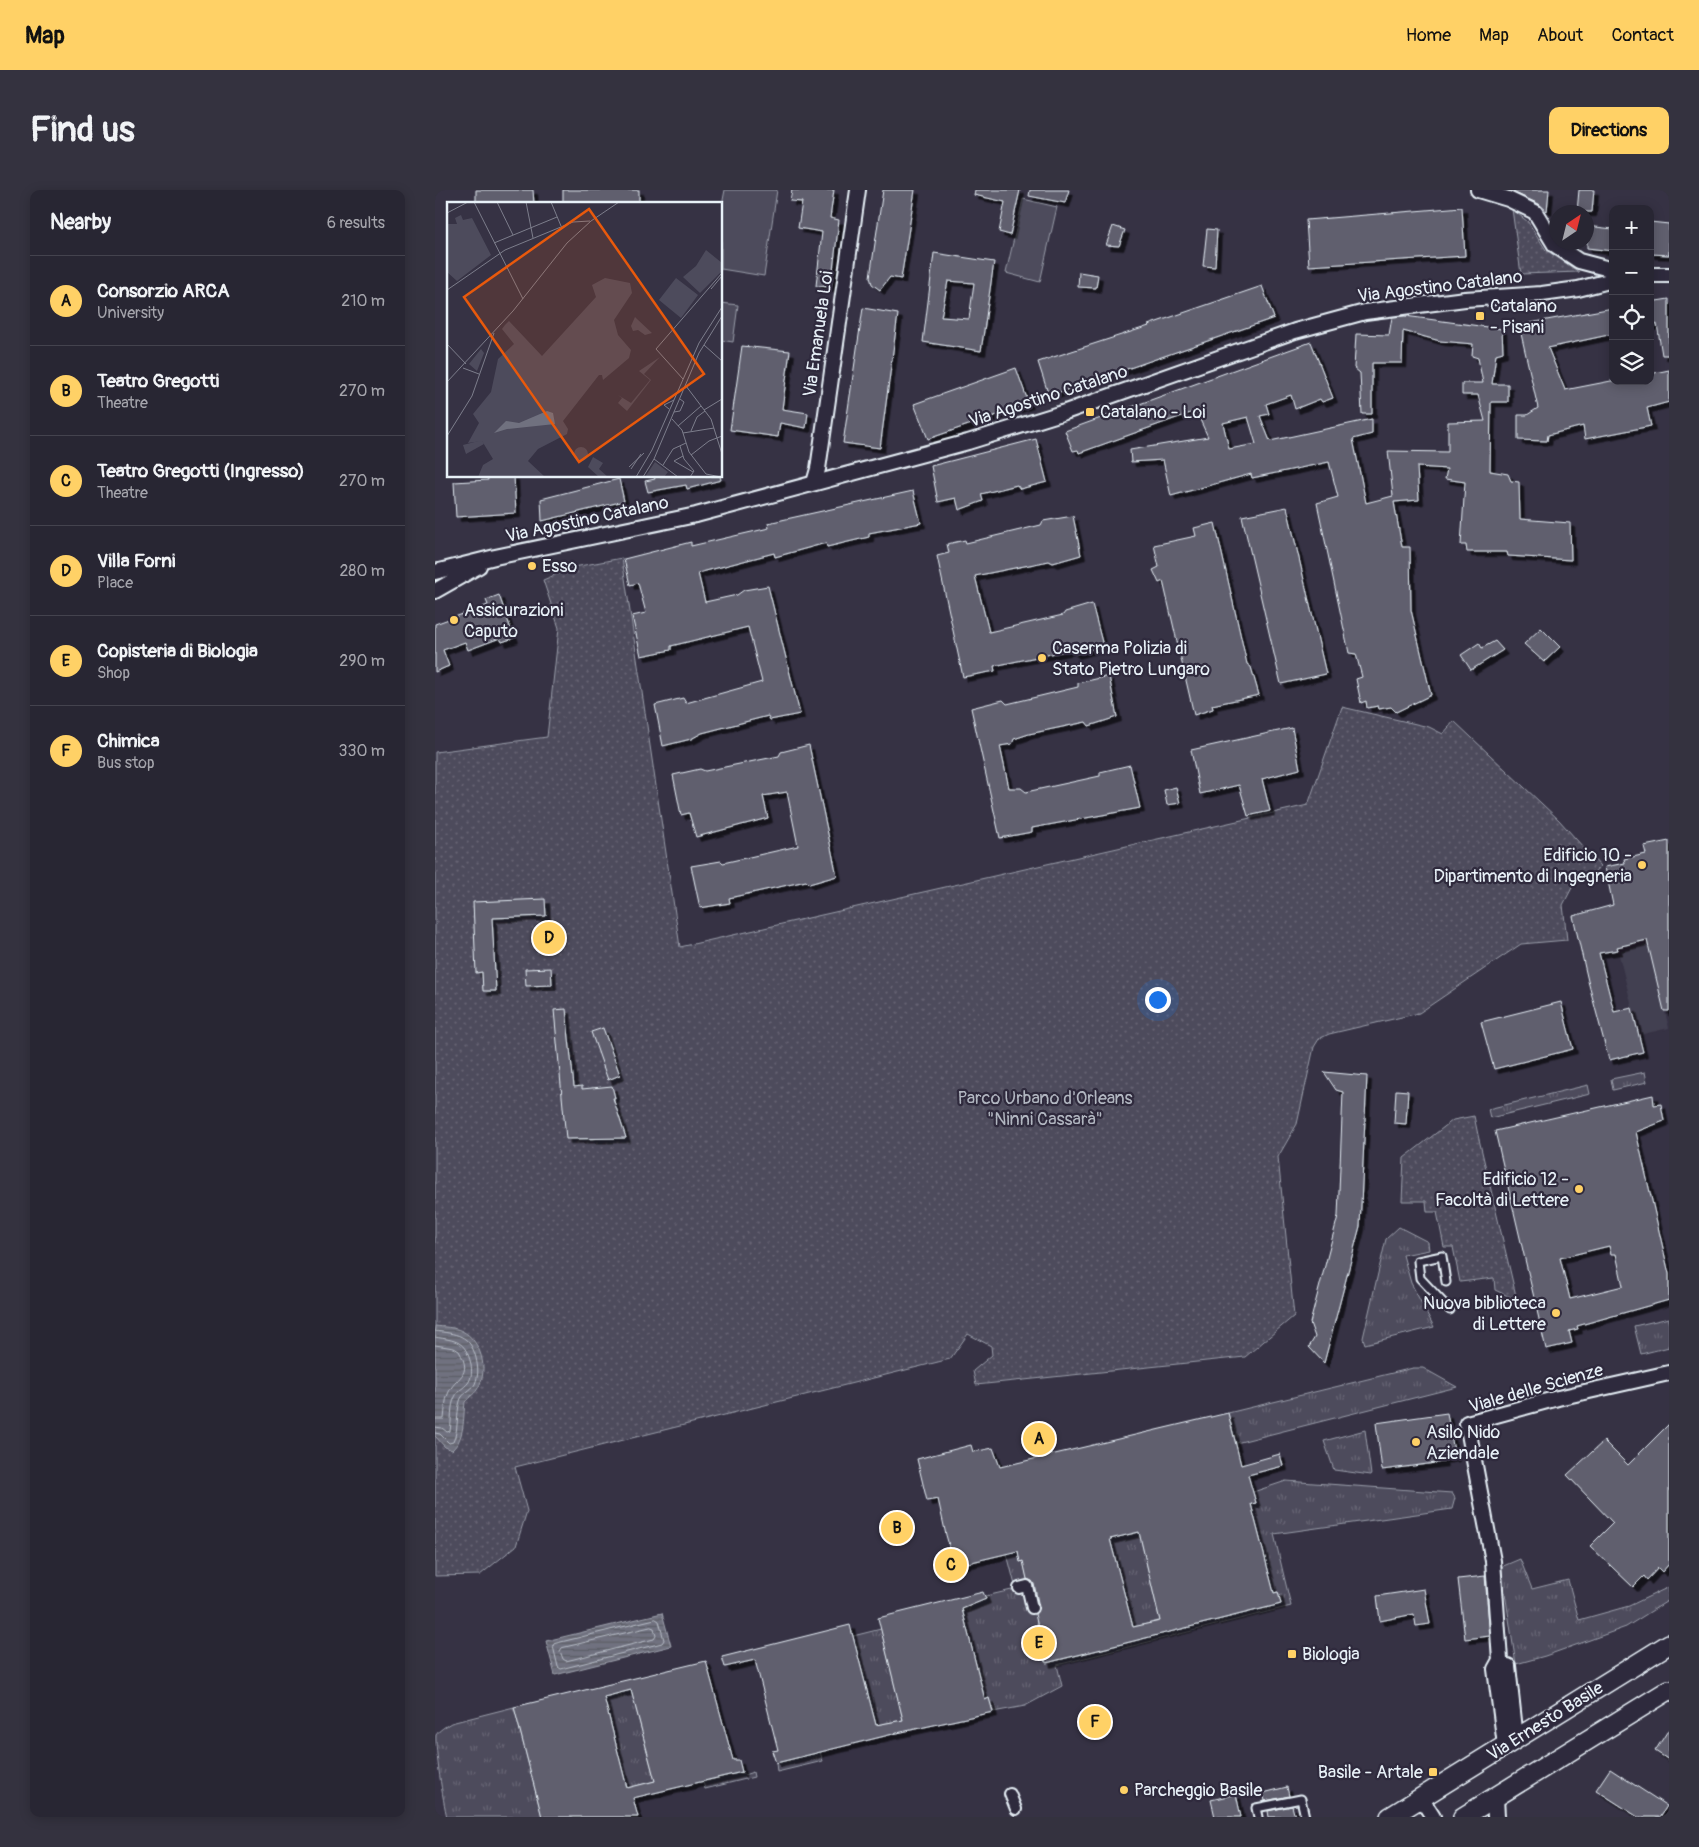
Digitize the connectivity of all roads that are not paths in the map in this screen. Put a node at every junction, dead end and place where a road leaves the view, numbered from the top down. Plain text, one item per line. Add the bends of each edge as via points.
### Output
1 (858, 190) edge
2 (1478, 190) edge
3 (1609, 269) edge
4 (1654, 275) edge
5 (1669, 275) edge
6 (1609, 281) edge
7 (814, 484) junction
8 (495, 557) junction
9 (435, 572) edge
10 (435, 591) edge
11 (1446, 1282) dead end
12 (1450, 1310) dead end
13 (1669, 1373) edge
14 (1019, 1588) dead end
15 (1032, 1608) dead end
16 (1669, 1644) edge
17 (1669, 1690) edge
18 (1511, 1742) junction
19 (1010, 1794) dead end
20 (1495, 1797) junction
21 (1421, 1798) junction
22 (1016, 1809) dead end
23 (1257, 1817) edge
24 (1305, 1817) edge
25 (1390, 1817) edge
26 (1433, 1817) edge
27 (1463, 1817) edge
28 (1496, 1817) edge

1 - 7 street, Via Emanuela Loi
2 - 3 street via 1535,212 1555,245 1579,260
4 - 5 street
6 - 7 street, Via Agostino Catalano via 1578,289 1365,312 1295,331 1065,412
7 - 8 street, Via Agostino Catalano via 696,515
8 - 9 street, Via Agostino Catalano
8 - 10 street
11 - 12 lane via 1442,1256 1418,1261 1420,1278
13 - 18 street, Viale delle Scienze via 1467,1423 1493,1561
14 - 15 street via 1027,1586
16 - 18 main road, Via Ernesto Basile
17 - 20 main road
18 - 21 main road, Via Ernesto Basile
19 - 22 street
20 - 27 main road
20 - 28 street
21 - 25 main road, Via Ernesto Basile
21 - 26 street
23 - 24 lane via 1256,1808 1301,1799

